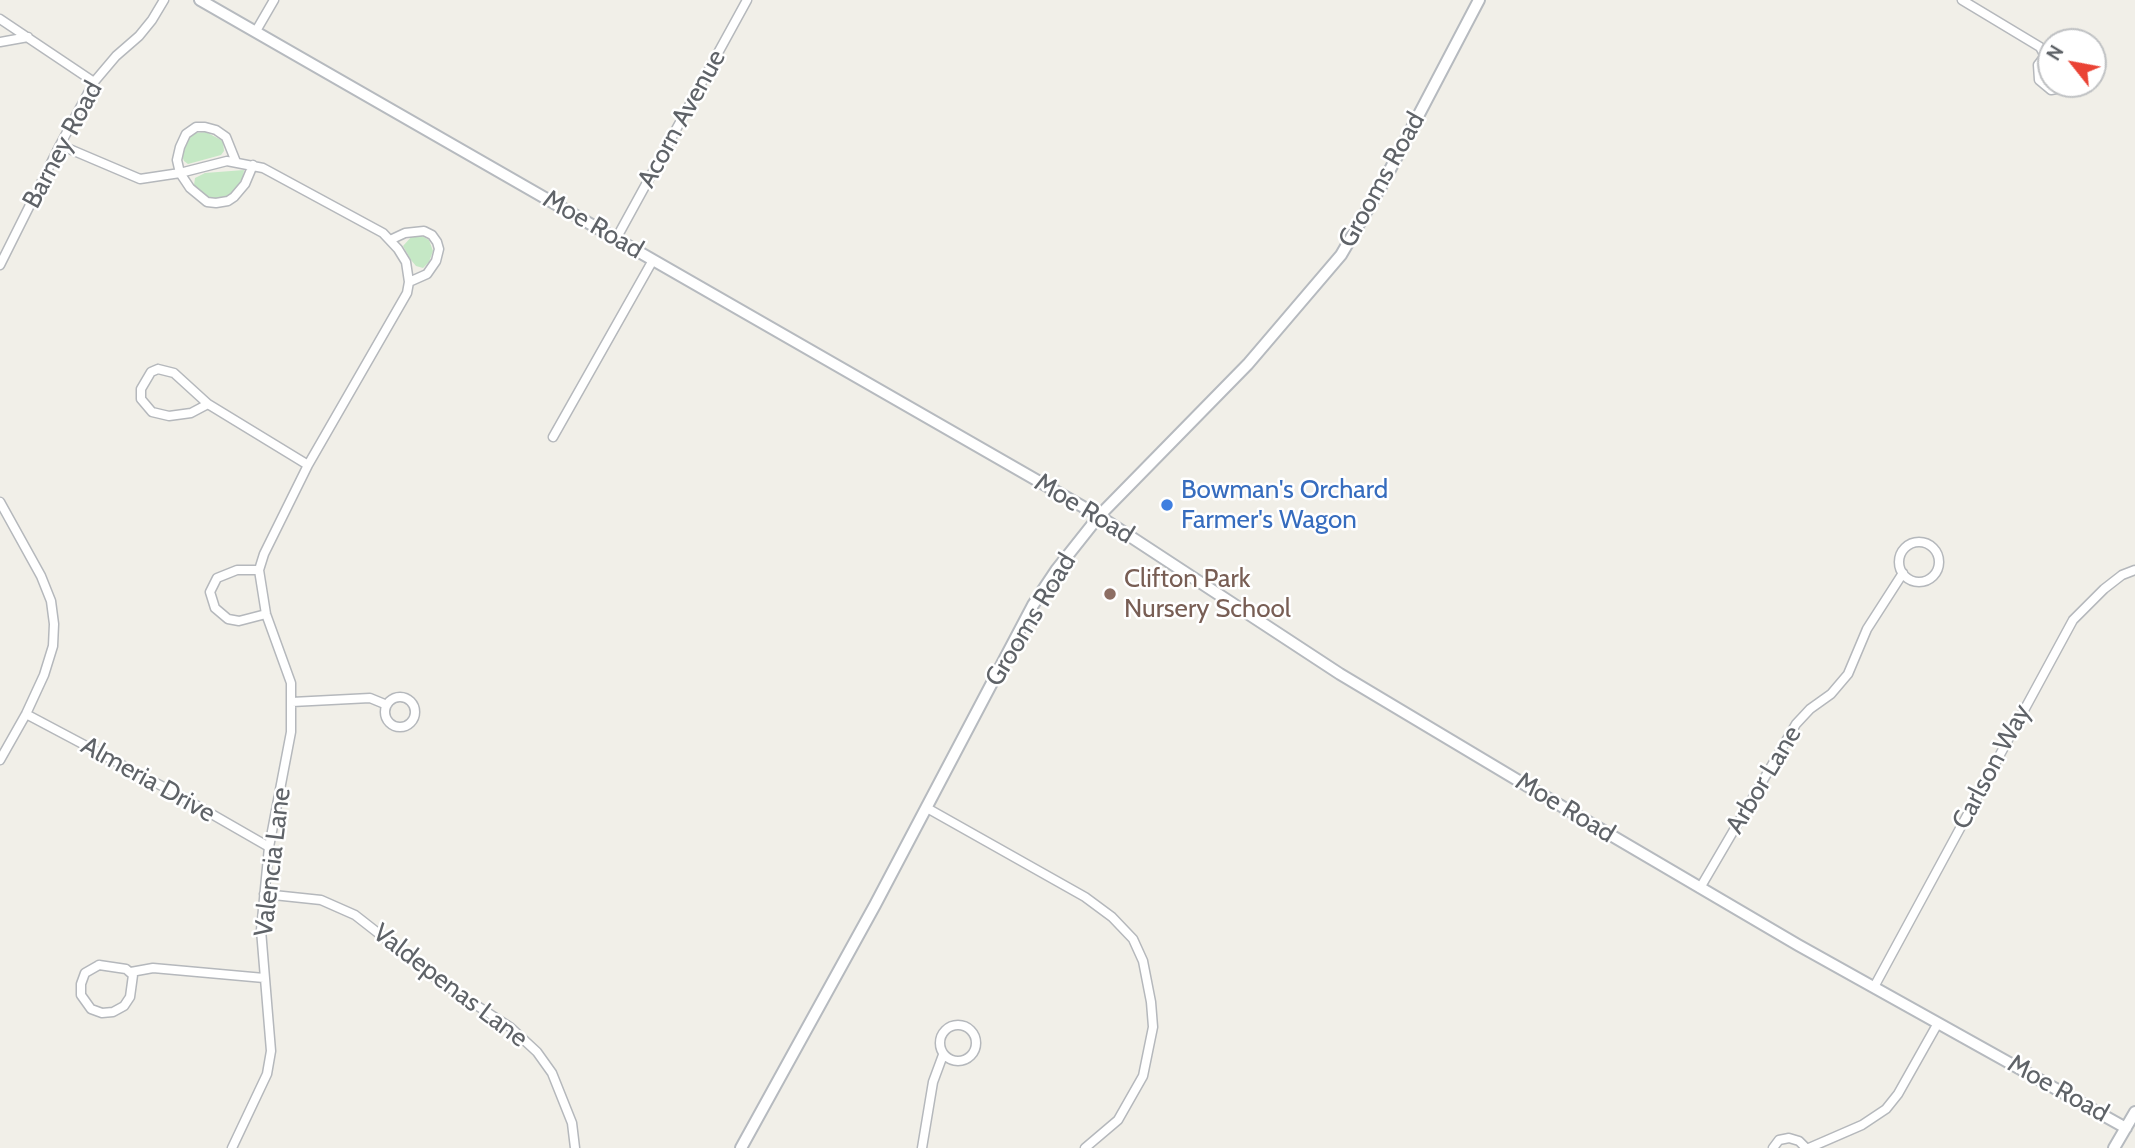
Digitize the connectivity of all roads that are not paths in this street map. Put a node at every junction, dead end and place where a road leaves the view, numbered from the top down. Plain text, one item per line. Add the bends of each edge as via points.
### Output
1 (164, 0) edge
2 (200, 0) edge
3 (274, 0) edge
4 (747, 0) edge
5 (1479, 0) edge
6 (1965, 1) edge
7 (0, 19) edge
8 (256, 31) junction
9 (28, 37) junction
10 (0, 42) edge
11 (2037, 45) edge
12 (94, 82) junction
13 (60, 145) junction
14 (236, 162) junction
15 (253, 165) junction
16 (180, 173) junction
17 (616, 239) junction
18 (390, 240) junction
19 (653, 260) junction
20 (0, 265) edge
21 (409, 282) junction
22 (208, 404) junction
23 (553, 437) dead end
24 (308, 465) junction
25 (0, 502) edge
26 (1099, 516) junction
27 (259, 570) junction
28 (2135, 570) edge
29 (1903, 573) junction
30 (266, 614) junction
31 (292, 702) junction
32 (387, 705) dead end
33 (26, 714) junction
34 (0, 760) edge
35 (927, 808) junction
36 (269, 847) junction
37 (1700, 888) junction
38 (264, 894) junction
39 (131, 972) junction
40 (264, 978) junction
41 (1874, 987) junction
42 (1938, 1023) junction
43 (943, 1055) junction
44 (2135, 1112) edge
45 (2126, 1128) junction
46 (232, 1148) edge
47 (575, 1148) edge
48 (741, 1148) edge
49 (922, 1148) edge
50 (1085, 1148) edge
51 (1773, 1148) edge
52 (1808, 1148) edge
53 (2114, 1148) edge

1 - 12 street, Barney Road via 139,36
2 - 8 street, Moe Road
3 - 8 street
4 - 17 street, Acorn Avenue
5 - 26 street, Grooms Road via 1341,255 1248,364
6 - 11 street
7 - 9 street
8 - 17 street, Moe Road
9 - 10 street
9 - 12 street
12 - 13 street, Barney Road
13 - 16 street via 140,179
13 - 20 street, Barney Road
14 - 15 street
14 - 16 street
14 - 16 street via 226,137 196,127 180,147
15 - 16 street via 245,184 221,203 198,196
15 - 18 street
17 - 19 street, Moe Road
18 - 21 street via 406,262
18 - 21 street via 424,230 437,242 436,261 427,274
19 - 23 street
19 - 26 street, Moe Road
21 - 24 street via 407,293
22 - 22 street via 181,377 163,369 150,372 141,389 146,407 159,415 191,413
22 - 24 street
24 - 27 street
25 - 33 street via 51,601 53,646
26 - 35 street, Grooms Road via 1033,605
26 - 37 street, Moe Road via 1340,674
27 - 30 street, Valencia Lane
27 - 30 street via 237,570 217,578 210,592 215,608 228,619
28 - 41 street, Carlson Way via 2084,606 2068,628
29 - 29 street, Arbor Lane via 1916,582 1931,578 1939,563 1937,552 1923,542 1906,547 1900,557
29 - 37 street, Arbor Lane via 1867,629 1848,674 1796,724
30 - 31 street, Valencia Lane via 287,667
31 - 32 street via 370,698
31 - 36 street, Valencia Lane via 291,732
33 - 34 street
33 - 36 street, Almeria Drive
35 - 48 street, Grooms Road
35 - 50 street via 1085,897 1133,939 1152,1002 1153,1027 1143,1076 1118,1120
36 - 38 street, Valencia Lane
37 - 41 street, Moe Road
38 - 40 street, Valencia Lane
38 - 47 street, Valdepenas Lane via 321,900 355,915 442,983 510,1027 552,1073 572,1123
39 - 39 street via 105,965 93,967 80,984 84,1000 102,1013 119,1010 130,997
39 - 40 street via 153,968
40 - 46 street, Valencia Lane via 272,1040 267,1074
41 - 42 street, Moe Road
42 - 45 street, Moe Road
42 - 52 street via 1886,1109 1862,1125
43 - 43 street via 940,1038 947,1028 958,1024 973,1032 976,1049 969,1058 953,1061
43 - 49 street via 933,1082
44 - 45 street, Moe Road
45 - 53 street
51 - 52 street via 1779,1140 1789,1138

